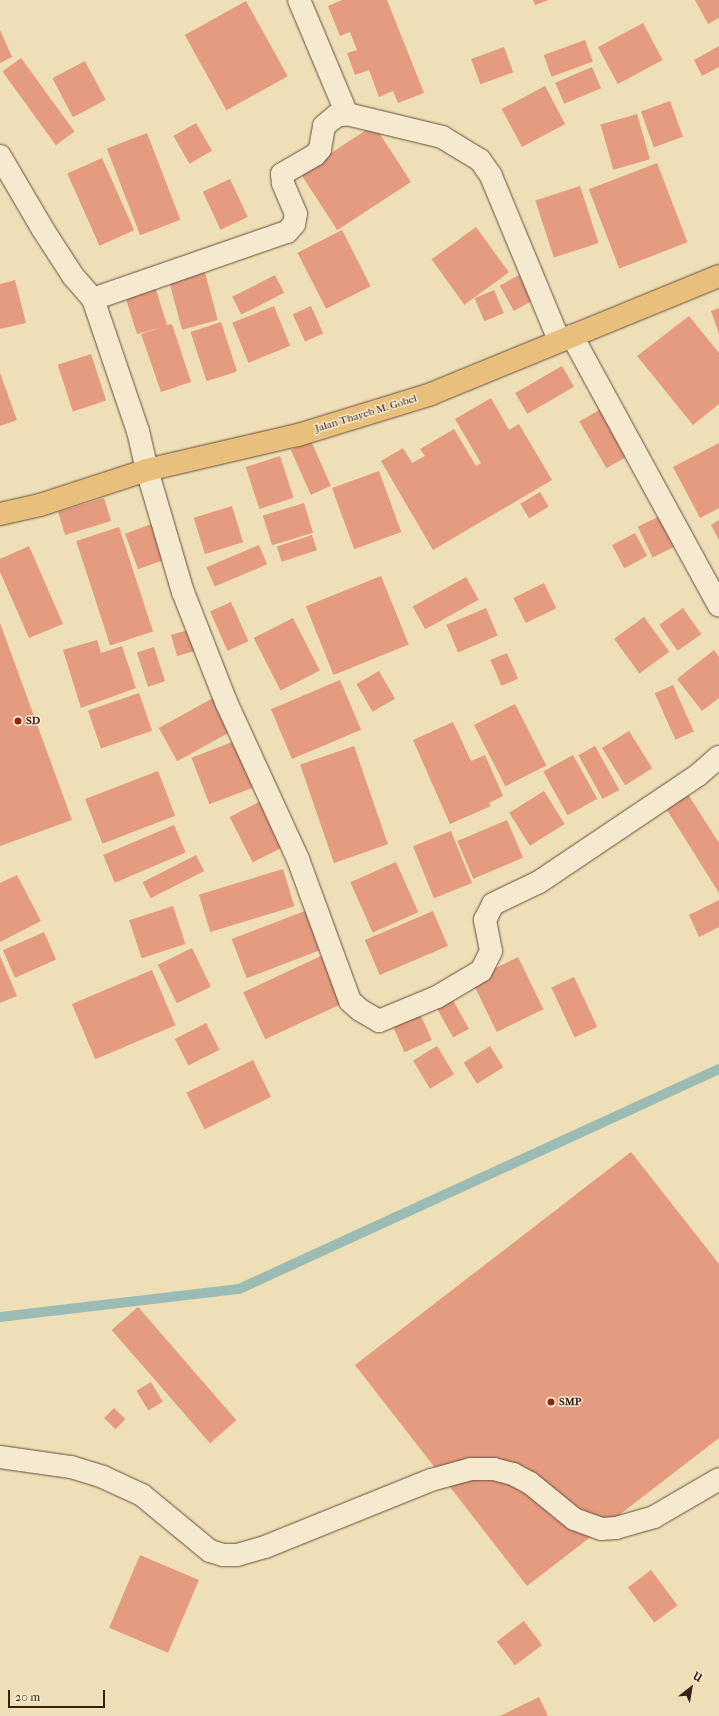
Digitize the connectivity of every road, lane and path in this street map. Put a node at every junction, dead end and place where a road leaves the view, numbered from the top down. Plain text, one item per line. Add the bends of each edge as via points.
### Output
1 (299, 0) edge
2 (347, 114) junction
3 (0, 156) edge
4 (719, 276) edge
5 (93, 299) junction
6 (566, 338) junction
7 (147, 470) junction
8 (0, 514) edge
9 (719, 606) edge
10 (719, 757) edge
11 (0, 1457) edge
12 (719, 1479) edge

1 - 2 street
2 - 5 street via 336,116 324,126 320,149 315,155 282,174 283,183 296,214 294,224 287,232
2 - 6 street via 442,137 480,160 491,176
3 - 5 street via 50,241
4 - 6 main road, Jalan Thayeb M. Gobel
5 - 7 street via 138,431
6 - 7 main road, Jalan Thayeb M. Gobel via 431,394 298,435
6 - 9 street
7 - 8 main road, Jalan Thayeb M. Gobel
7 - 10 street via 183,592 227,704 298,859 350,1001 370,1018 379,1021 437,997 481,971 490,951 485,920 493,904 539,882
11 - 12 street via 71,1467 104,1477 142,1495 210,1551 237,1555 265,1547 431,1480 471,1469 494,1469 513,1474 530,1483 574,1519 601,1529 616,1528 654,1516

